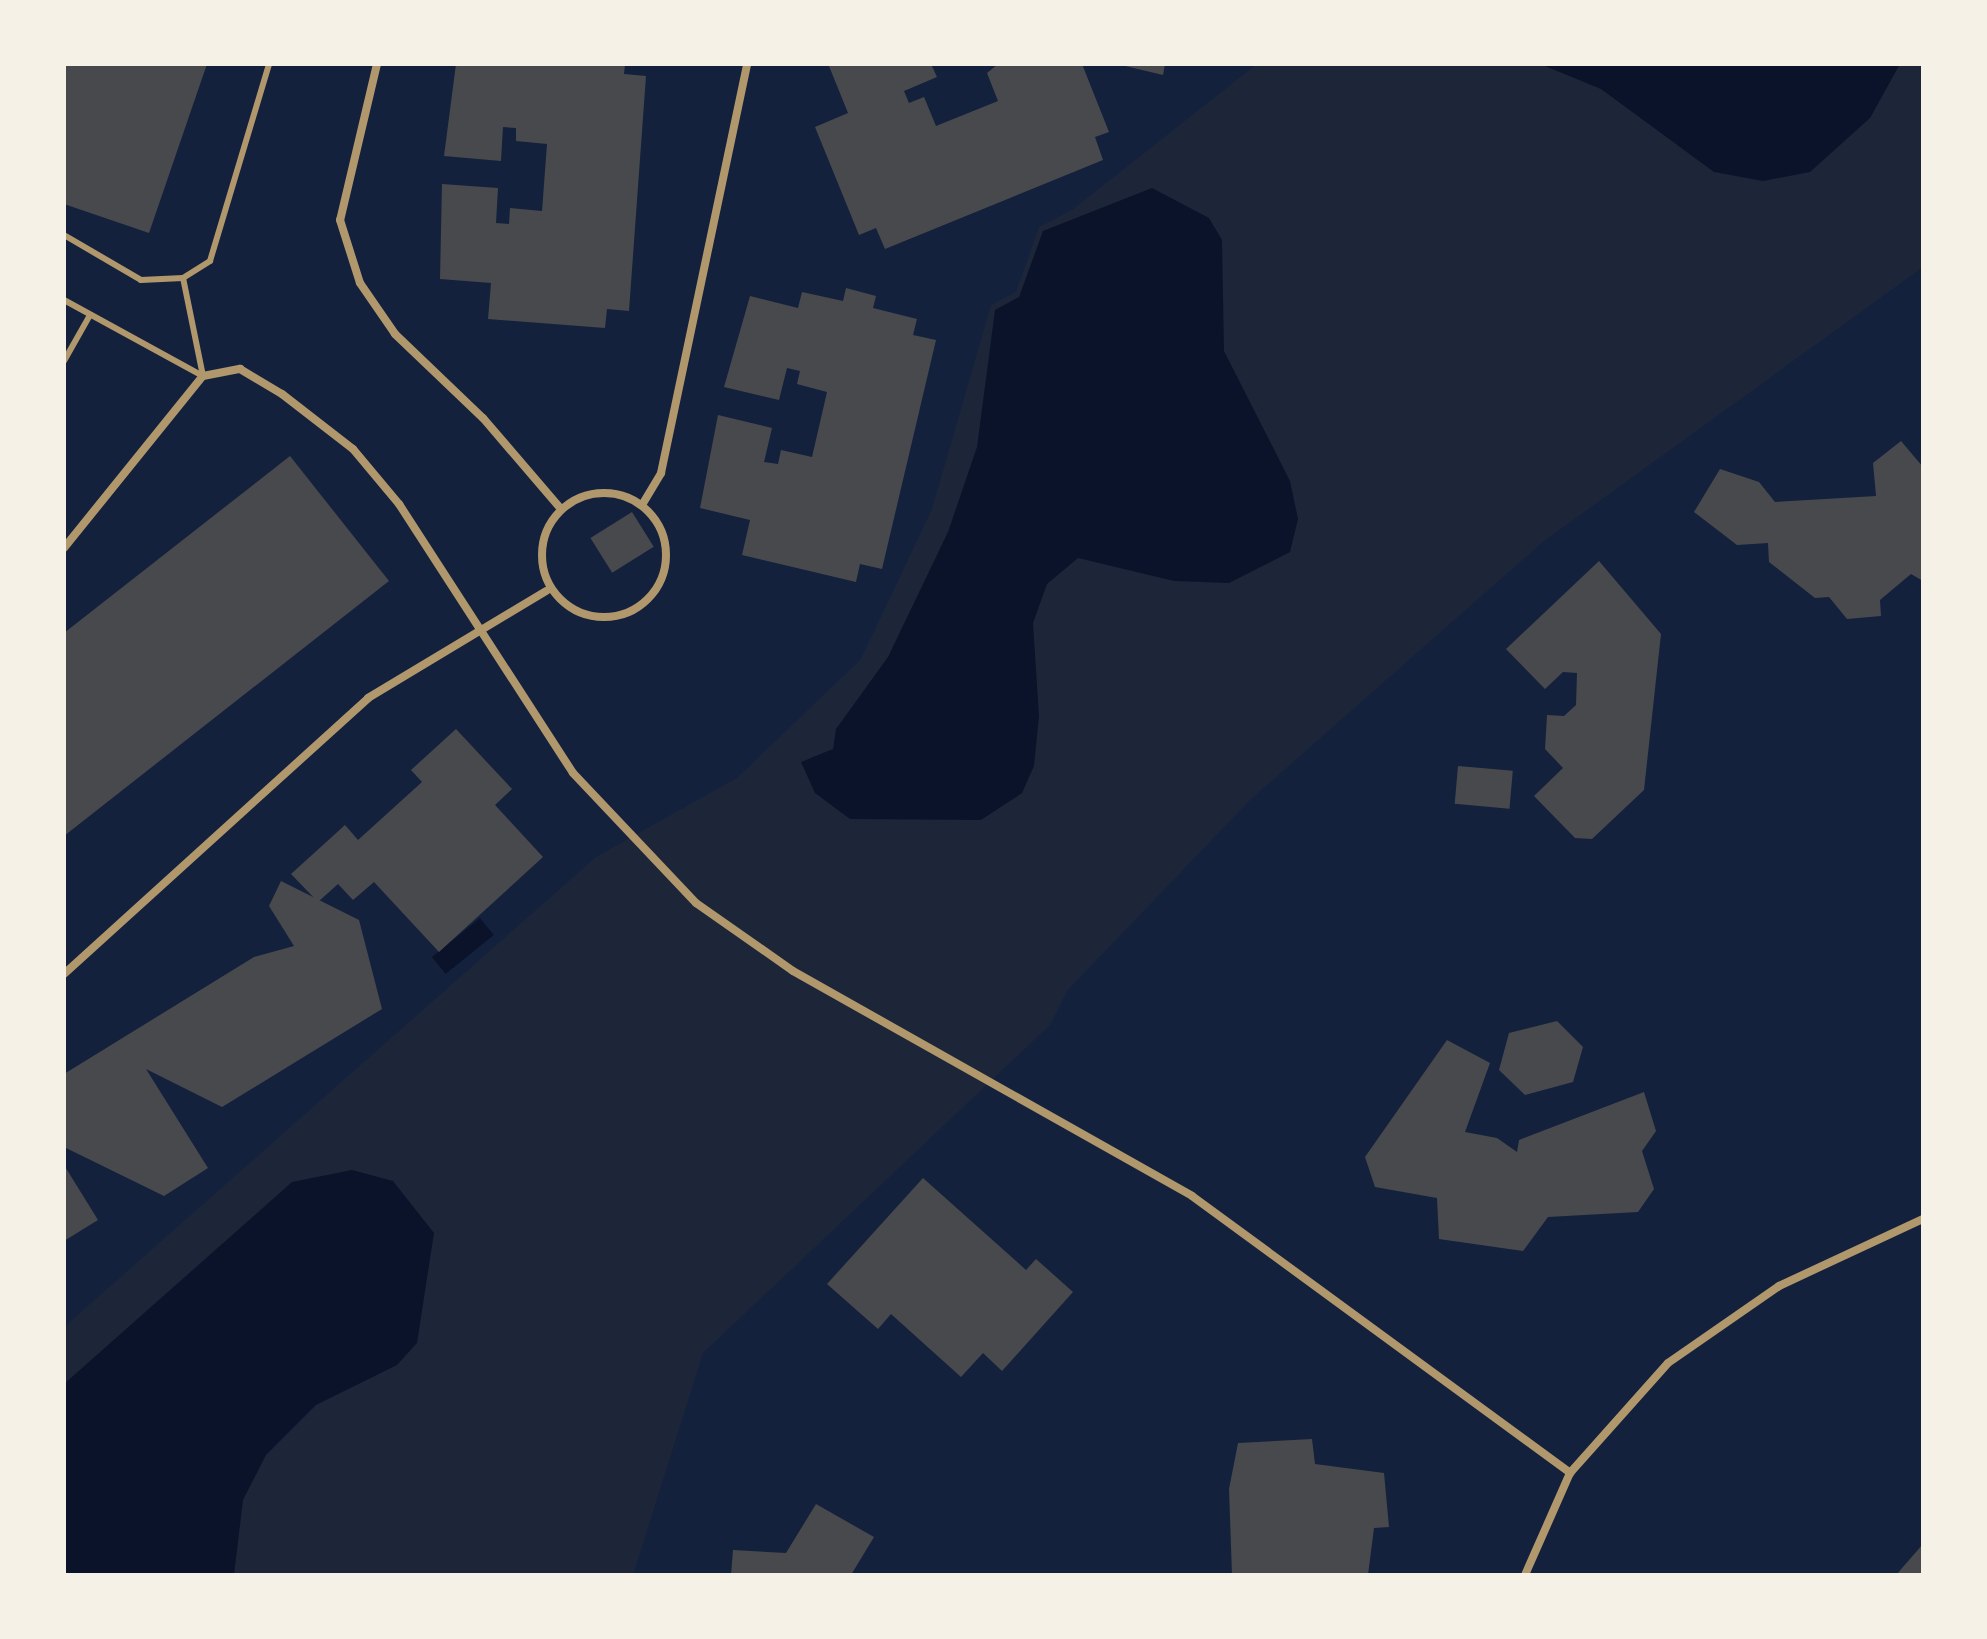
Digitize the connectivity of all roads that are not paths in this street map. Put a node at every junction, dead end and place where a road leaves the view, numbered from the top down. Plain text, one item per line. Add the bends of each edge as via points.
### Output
1 (269, 64) edge
2 (377, 64) edge
3 (747, 64) edge
4 (64, 235) edge
5 (183, 278) junction
6 (64, 300) edge
7 (90, 315) junction
8 (64, 361) edge
9 (203, 376) junction
10 (642, 505) junction
11 (561, 509) junction
12 (64, 548) edge
13 (546, 591) junction
14 (481, 628) junction
15 (64, 974) edge
16 (1923, 1219) edge
17 (1570, 1473) junction
18 (1525, 1575) edge

1 - 5 lane via 210,261
2 - 11 street via 340,220 360,283 395,334 483,418
3 - 10 street via 661,473
4 - 5 lane via 141,280
5 - 9 lane
6 - 7 lane
7 - 8 lane
7 - 9 lane
9 - 12 street
9 - 14 street via 240,369 353,449 399,504
10 - 11 street via 594,493
10 - 13 street via 660,526 667,553 649,598 623,613 592,615
11 - 13 street via 542,553
13 - 14 street
14 - 15 street via 368,698
14 - 17 street via 573,773 696,903 793,971 1192,1196
16 - 17 street via 1715,1325 1668,1363
17 - 18 street

